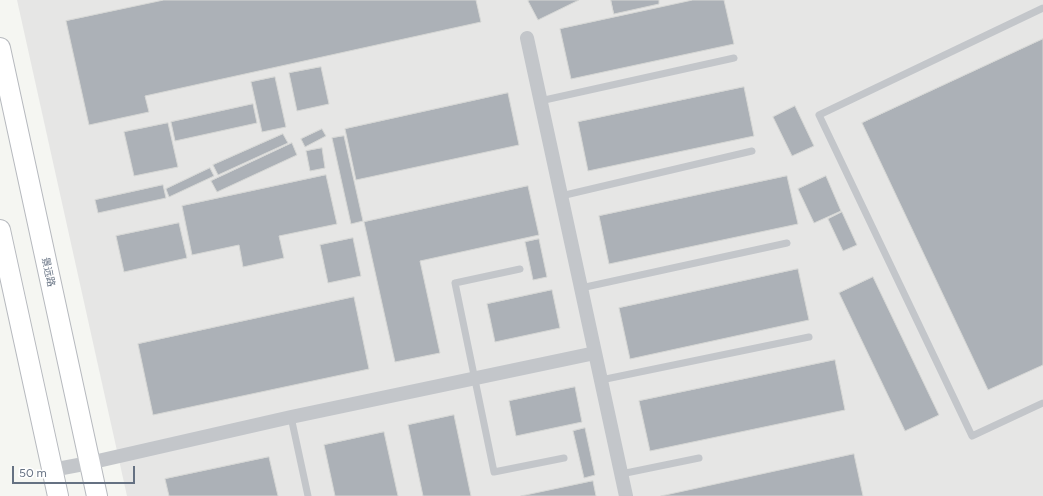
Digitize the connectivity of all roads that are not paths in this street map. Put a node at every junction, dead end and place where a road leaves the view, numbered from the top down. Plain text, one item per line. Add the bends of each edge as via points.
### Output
1 (1043, 8) edge
2 (527, 38) dead end
3 (0, 48) edge
4 (734, 58) dead end
5 (540, 101) junction
6 (752, 151) dead end
7 (561, 196) junction
8 (0, 232) edge
9 (787, 243) dead end
10 (520, 269) dead end
11 (581, 288) junction
12 (809, 336) dead end
13 (595, 353) junction
14 (475, 378) junction
15 (601, 380) junction
16 (1043, 403) edge
17 (291, 417) junction
18 (564, 458) dead end
19 (699, 458) dead end
20 (89, 463) junction
21 (52, 470) junction
22 (621, 474) junction
23 (58, 496) edge
24 (97, 496) edge
25 (308, 496) edge
26 (626, 496) edge

1 - 16 lane via 819,114 972,436
2 - 5 street
3 - 20 main road, 景远路
4 - 5 lane
5 - 7 street
6 - 7 lane
7 - 11 street
8 - 21 main road
9 - 11 lane
10 - 14 lane via 455,283
11 - 13 street
12 - 15 lane
13 - 14 street
13 - 15 street
14 - 17 street
14 - 18 lane via 494,472
15 - 22 street
17 - 20 street
17 - 25 lane
19 - 22 lane
20 - 21 street
20 - 24 main road, 景远路
21 - 23 main road
22 - 26 street

